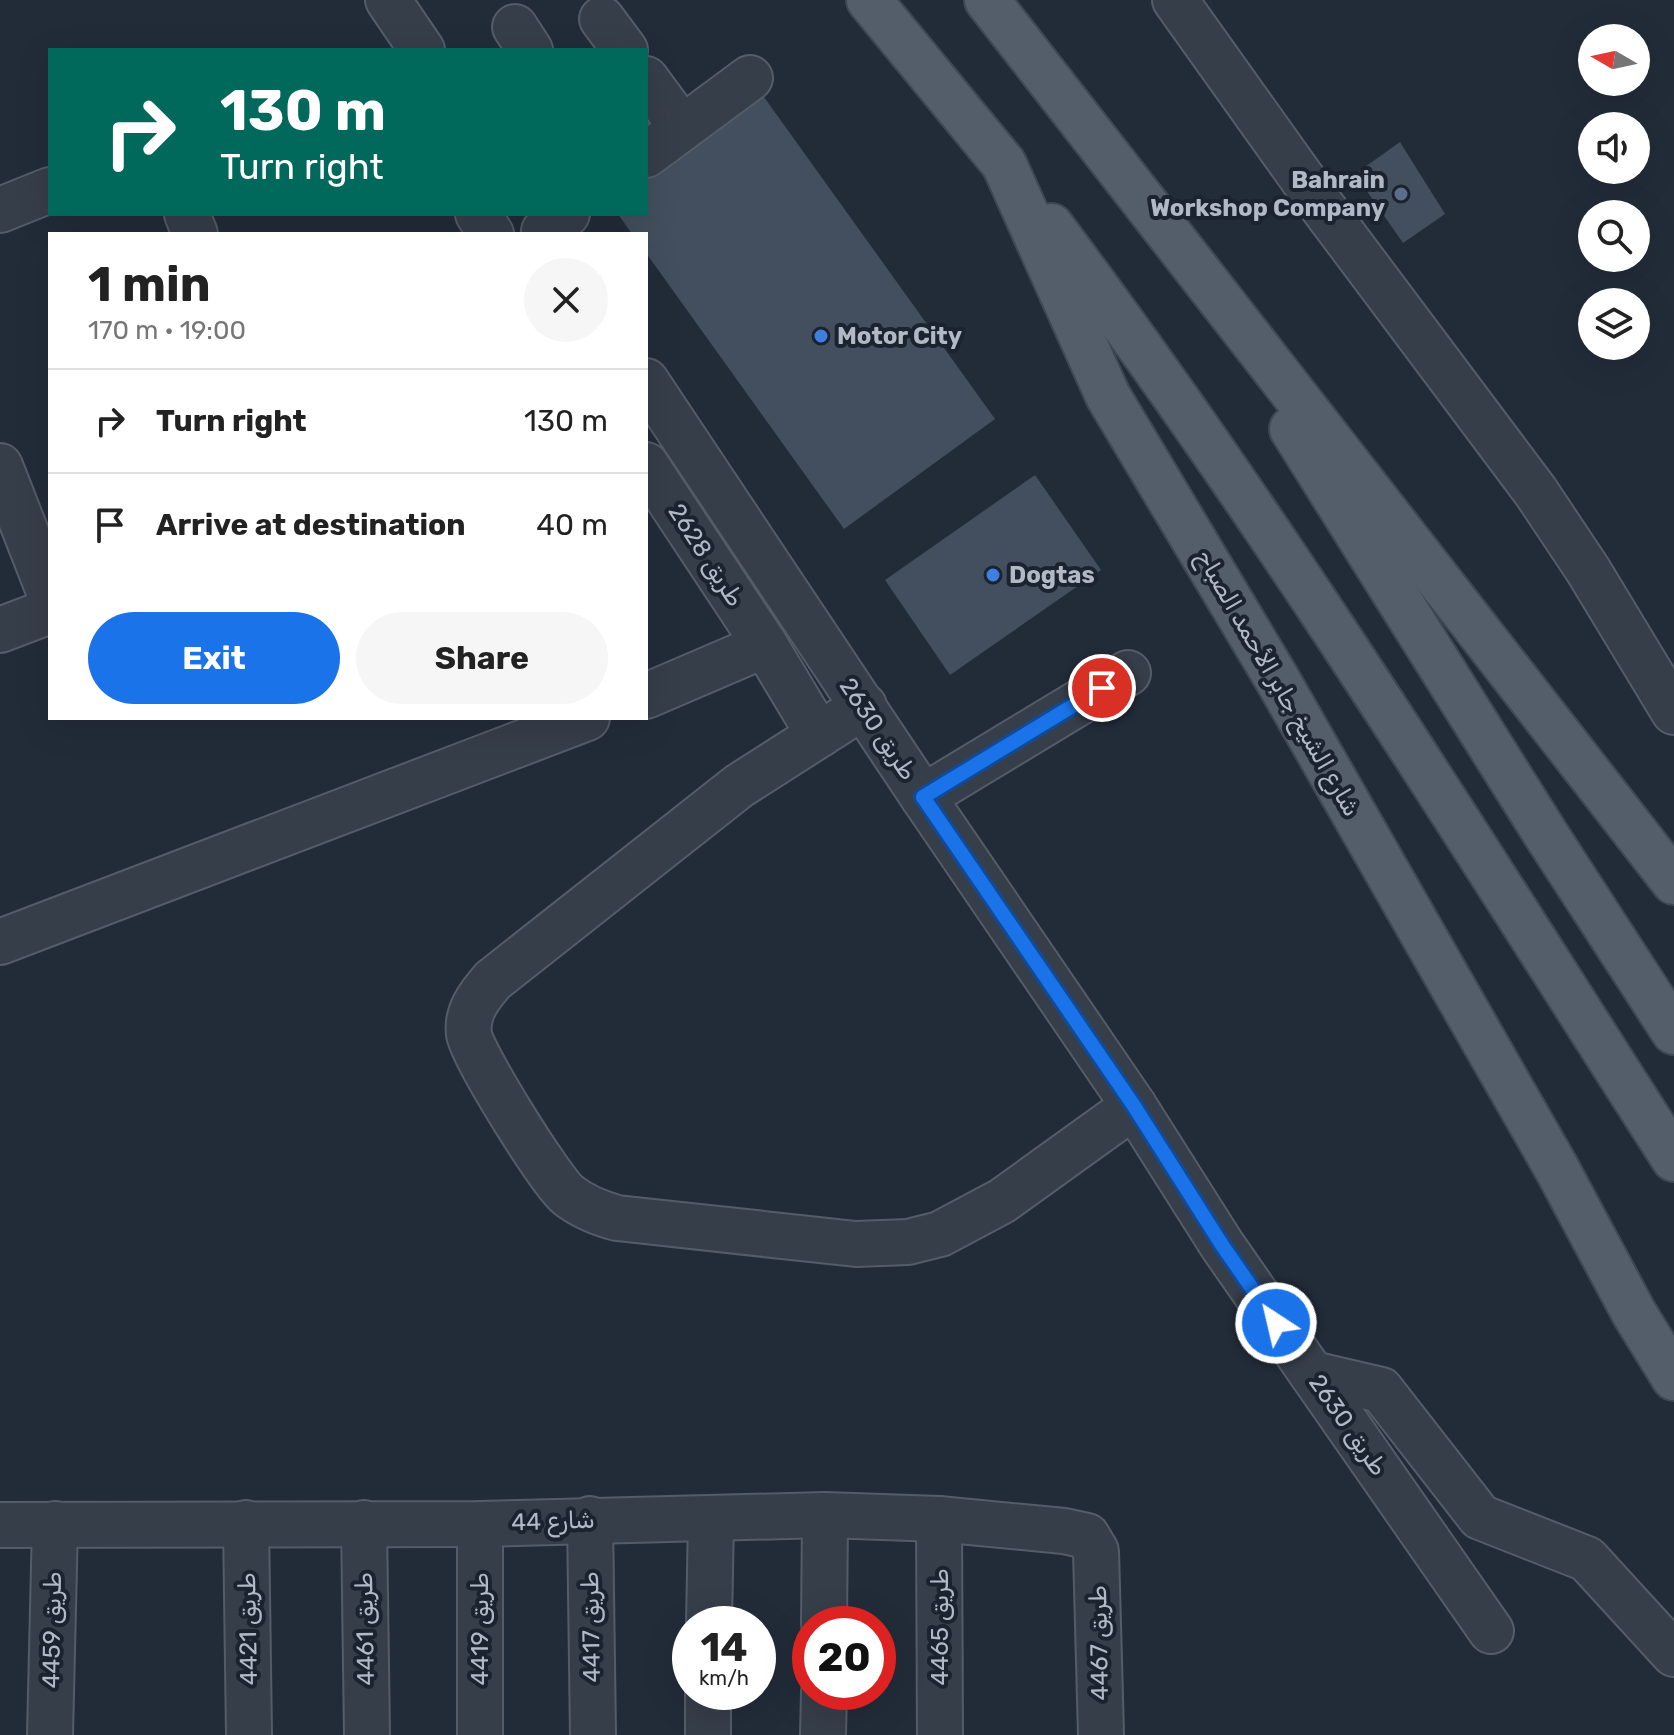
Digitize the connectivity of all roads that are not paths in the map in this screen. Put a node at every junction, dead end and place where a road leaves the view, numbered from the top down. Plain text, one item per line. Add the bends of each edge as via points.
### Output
1 (388, 0) edge
2 (869, 0) edge
3 (987, 0) edge
4 (1191, 5) edge
5 (421, 48) edge
6 (750, 78) dead end
7 (648, 82) edge
8 (682, 128) junction
9 (648, 154) edge
10 (1004, 164) junction
11 (48, 191) edge
12 (0, 210) edge
13 (1158, 216) junction
14 (648, 384) edge
15 (0, 466) edge
16 (648, 468) edge
17 (48, 589) edge
18 (48, 612) edge
19 (0, 630) edge
20 (765, 645) junction
21 (1128, 673) dead end
22 (648, 695) edge
23 (864, 706) junction
24 (1674, 712) edge
25 (582, 720) edge
26 (819, 735) junction
27 (923, 797) junction
28 (1674, 882) edge
29 (0, 942) edge
30 (1674, 1032) edge
31 (1134, 1106) junction
32 (1674, 1159) edge
33 (1312, 1374) junction
34 (1674, 1378) edge
35 (825, 1515) junction
36 (590, 1519) junction
37 (939, 1519) junction
38 (711, 1520) junction
39 (246, 1523) junction
40 (364, 1523) junction
41 (55, 1524) junction
42 (480, 1524) junction
43 (0, 1525) edge
44 (1096, 1551) joint
45 (709, 1606) edge
46 (824, 1606) edge
47 (1491, 1631) dead end
48 (1674, 1654) edge
49 (708, 1710) edge
50 (824, 1710) edge
51 (50, 1735) edge
52 (249, 1735) edge
53 (367, 1735) edge
54 (480, 1735) edge
55 (593, 1735) edge
56 (708, 1735) edge
57 (823, 1735) edge
58 (940, 1735) edge
59 (1101, 1735) edge

1 - 5 street
2 - 10 main road, شارع الشيخ جابر الأحمد الصباح
3 - 13 main road
4 - 24 street via 1324,209 1536,492
6 - 8 street
7 - 8 street
8 - 9 street
10 - 32 main road via 1140,346 1309,591
10 - 34 main road, شارع الشيخ جابر الأحمد الصباح via 1108,396 1277,679
11 - 12 street
13 - 28 main road
13 - 30 main road
14 - 23 street, طريق 2630
15 - 17 street
16 - 20 street, طريق 2628
18 - 19 street
20 - 22 street
20 - 26 street, طريق 2628
21 - 27 street
23 - 26 street
23 - 27 street, طريق 2630
25 - 29 street
26 - 31 street via 739,786 479,996 470,1014 469,1035 546,1168 567,1194 592,1211 655,1224 856,1244 908,1242 940,1234 1002,1201
27 - 31 street, طريق 2630
31 - 33 street, طريق 2630
33 - 47 street, طريق 2630
33 - 48 street via 1381,1390 1480,1517 1587,1559
35 - 37 street, شارع 44
35 - 38 street, شارع 44
35 - 46 street
36 - 38 street, شارع 44
36 - 42 street, شارع 44
36 - 55 street, طريق 4417
37 - 44 street, شارع 44 via 1064,1531 1087,1536
37 - 58 street, طريق 4465
38 - 45 street
39 - 40 street, شارع 44
39 - 41 street, شارع 44
39 - 52 street, طريق 4421
40 - 42 street, شارع 44
40 - 53 street, طريق 4461
41 - 43 street, شارع 44
41 - 51 street, طريق 4459
42 - 54 street, طريق 4419
44 - 59 street, طريق 4467
49 - 56 street
50 - 57 street

